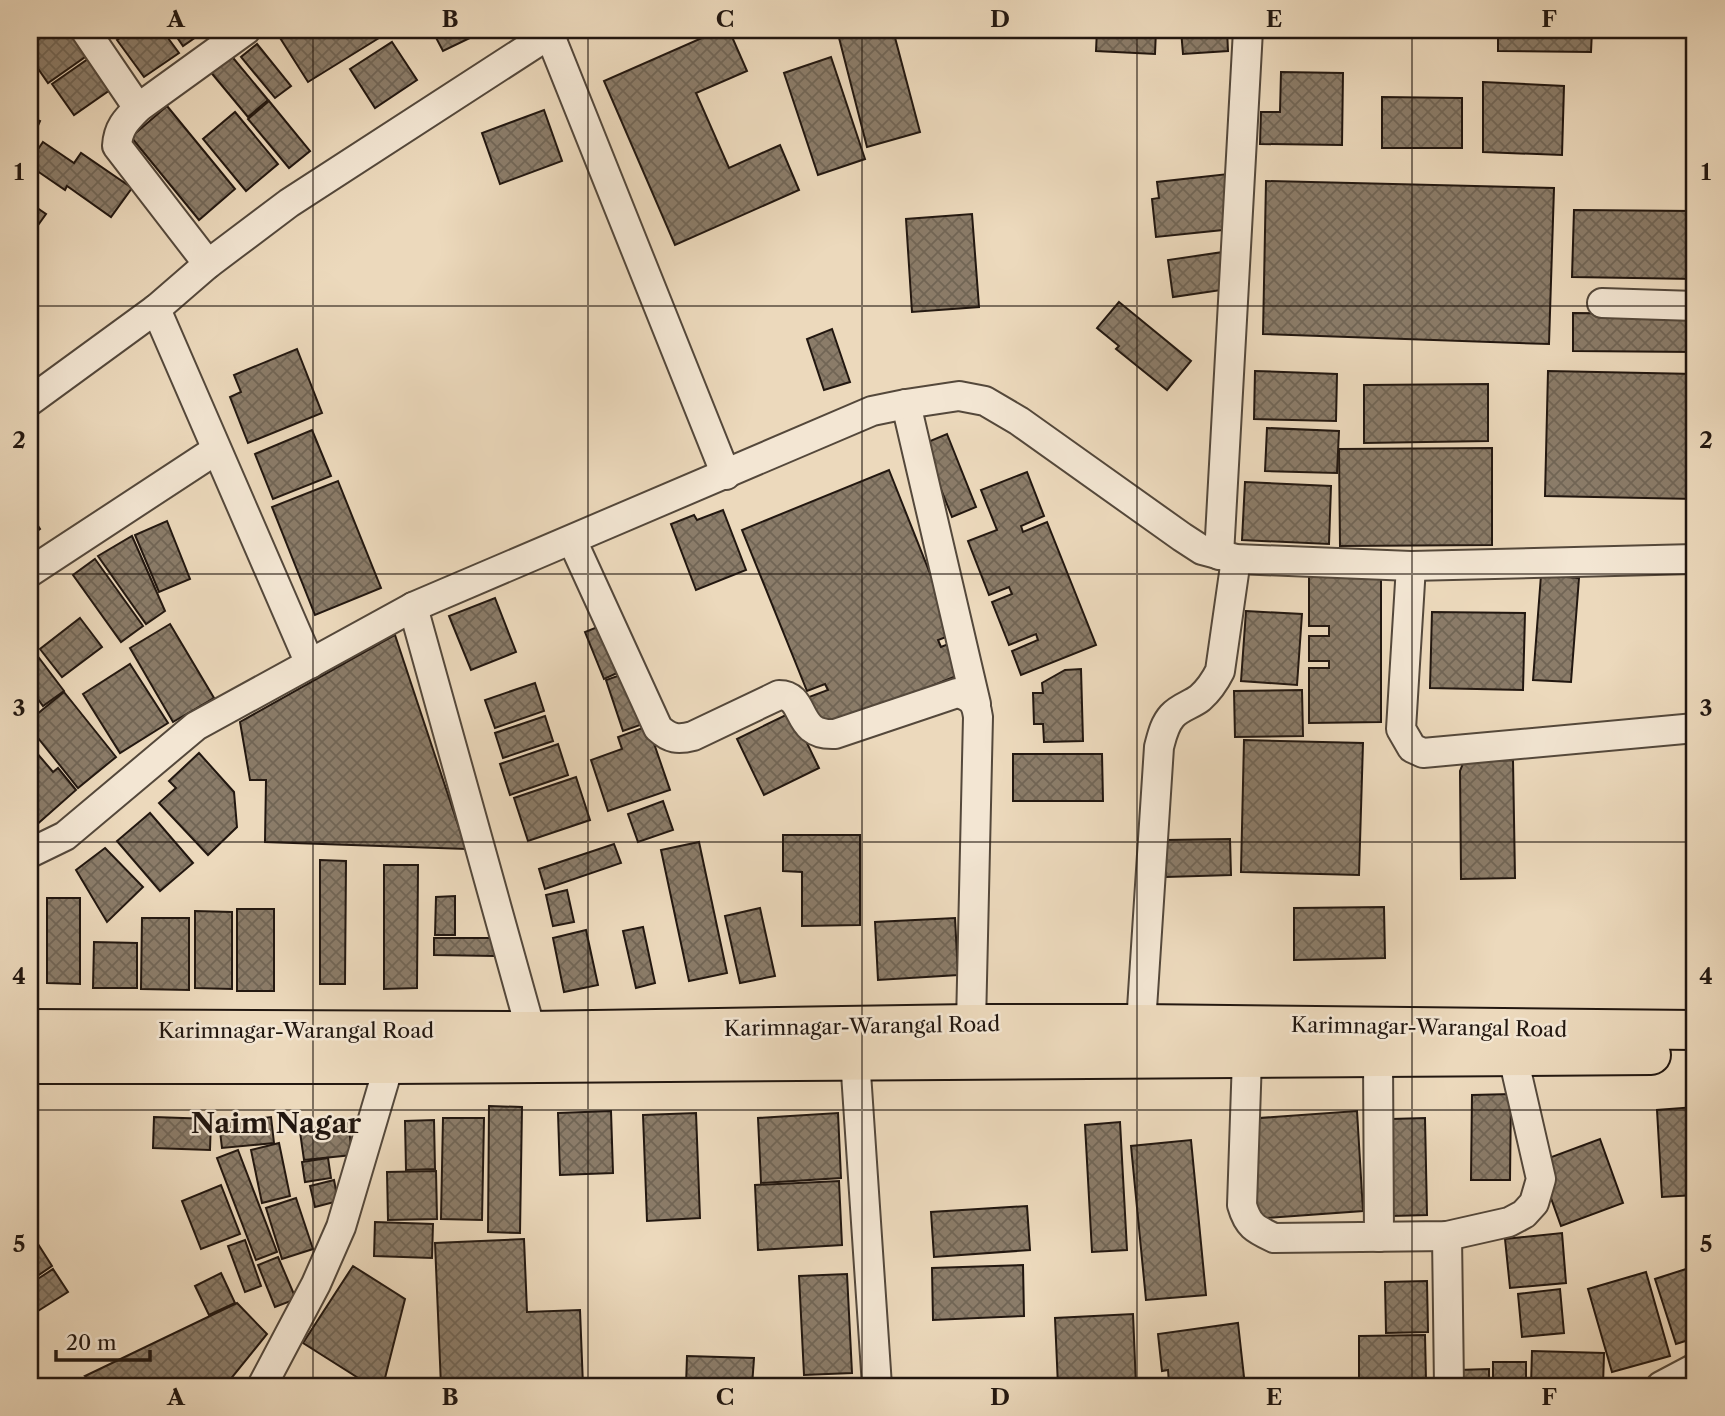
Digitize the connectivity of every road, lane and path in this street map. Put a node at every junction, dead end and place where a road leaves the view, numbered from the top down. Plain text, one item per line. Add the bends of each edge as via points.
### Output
1 (85, 30) edge
2 (246, 30) edge
3 (1248, 30) edge
4 (553, 31) edge
5 (138, 108) junction
6 (208, 264) junction
7 (1602, 303) dead end
8 (1695, 306) edge
9 (156, 309) junction
10 (30, 401) edge
11 (906, 404) junction
12 (216, 450) junction
13 (726, 475) junction
14 (572, 540) junction
15 (1227, 557) junction
16 (1695, 559) edge
17 (1411, 566) junction
18 (30, 572) edge
19 (413, 607) junction
20 (310, 664) junction
21 (976, 704) junction
22 (1695, 728) edge
23 (30, 853) edge
24 (971, 1024) junction
25 (1141, 1024) junction
26 (30, 1030) edge
27 (1695, 1030) edge
28 (531, 1031) junction
29 (854, 1043) junction
30 (394, 1048) junction
31 (1695, 1054) edge
32 (1513, 1057) junction
33 (1247, 1058) junction
34 (1378, 1058) junction
35 (30, 1063) edge
36 (1447, 1236) junction
37 (1379, 1237) junction
38 (1695, 1368) edge
39 (262, 1386) edge
40 (877, 1386) edge
41 (1449, 1386) edge
42 (1661, 1386) edge

1 - 5 street
2 - 5 street
3 - 15 street
4 - 6 street via 289,203
4 - 13 street
5 - 6 street via 117,134 117,146
6 - 9 street
7 - 8 street
9 - 10 street
9 - 12 street
11 - 13 street via 872,411
11 - 15 street via 959,396 985,401 1202,550
11 - 21 street
12 - 18 street
12 - 20 street
13 - 14 street
14 - 19 street
14 - 21 street via 658,727 667,736 678,740 694,736 779,695 794,701 812,730 822,735 957,693
15 - 17 street
15 - 25 street via 1220,671 1199,698 1171,717 1159,747
16 - 17 street
17 - 22 street via 1401,729 1412,748 1423,752
19 - 20 street
19 - 28 street
20 - 23 street via 196,726 65,836
21 - 24 street
24 - 25 highway, Karimnagar-Warangal Road
24 - 29 highway, Karimnagar-Warangal Road
25 - 27 highway, Karimnagar-Warangal Road
26 - 30 highway, Karimnagar-Warangal Road
28 - 29 highway, Karimnagar-Warangal Road
28 - 30 highway, Karimnagar-Warangal Road
29 - 30 highway, Karimnagar-Warangal Road
29 - 33 highway, Karimnagar-Warangal Road
29 - 40 street
30 - 35 highway, Karimnagar-Warangal Road
30 - 39 street via 341,1227
31 - 32 highway, Karimnagar-Warangal Road
32 - 34 highway, Karimnagar-Warangal Road
32 - 36 street via 1541,1179 1539,1191 1524,1214 1509,1222
33 - 34 highway, Karimnagar-Warangal Road
33 - 37 street via 1242,1205 1246,1221 1274,1238
34 - 37 street
36 - 37 street
36 - 41 street
38 - 42 street

